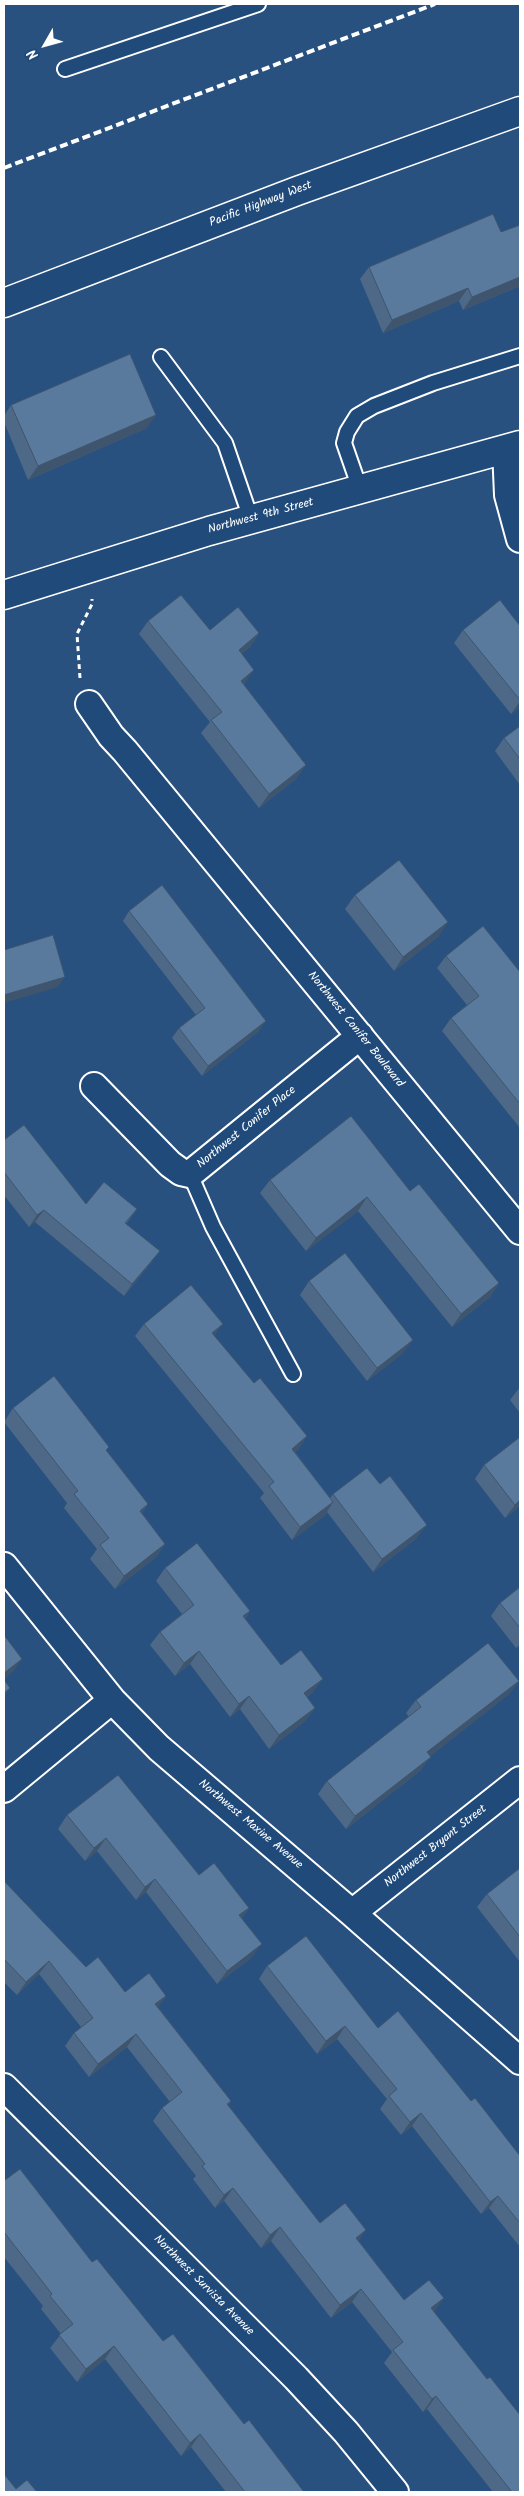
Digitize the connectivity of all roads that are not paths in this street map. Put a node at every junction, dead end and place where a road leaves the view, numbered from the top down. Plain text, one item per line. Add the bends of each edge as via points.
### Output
1 (258, 4) edge
2 (65, 69) dead end
3 (520, 111) edge
4 (4, 303) edge
5 (520, 356) edge
6 (160, 357) dead end
7 (513, 447) edge
8 (360, 489) junction
9 (251, 519) junction
10 (520, 539) edge
11 (4, 595) edge
12 (90, 704) road end
13 (360, 1036) junction
14 (94, 1086) dead end
15 (190, 1174) junction
16 (520, 1231) edge
17 (293, 1374) dead end
18 (4, 1566) edge
19 (112, 1700) junction
20 (520, 1780) edge
21 (4, 1789) edge
22 (352, 1913) junction
23 (520, 2061) edge
24 (4, 2086) edge
25 (395, 2492) edge

1 - 2 lane
3 - 4 main road, Pacific Highway West via 297,191
5 - 8 lane via 433,383 357,416 344,443
6 - 9 lane via 225,443
7 - 8 main road, Northwest 9th Street
7 - 10 street via 508,495
8 - 9 main road, Northwest 9th Street
9 - 11 main road, Northwest 9th Street
12 - 13 street, Northwest Conifer Boulevard via 111,736
13 - 15 street, Northwest Conifer Place
13 - 16 street, Northwest Conifer Boulevard
14 - 15 street, Northwest Conifer Place via 170,1164
15 - 17 lane via 213,1227
18 - 19 street, Northwest Maxine Avenue
19 - 21 street
19 - 22 street, Northwest Maxine Avenue via 159,1748
20 - 22 street, Northwest Bryant Street
22 - 23 street, Northwest Maxine Avenue
24 - 25 street, Northwest Survista Avenue via 296,2378

